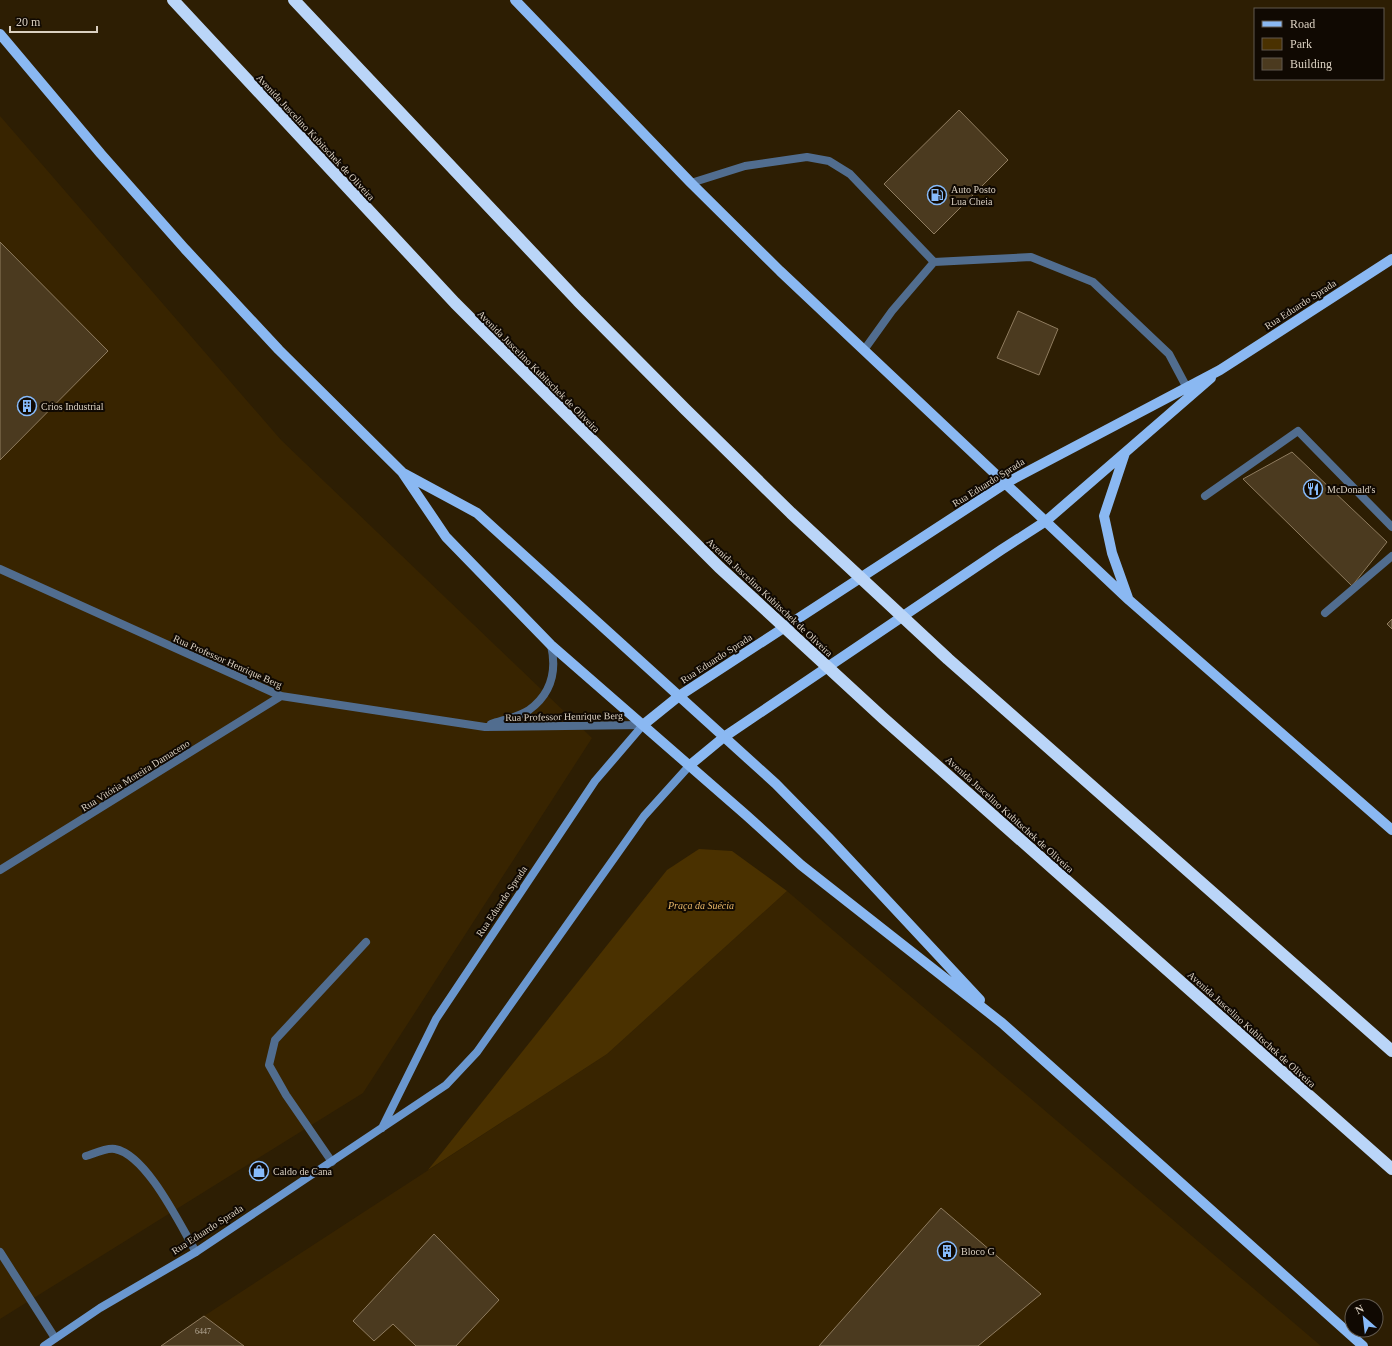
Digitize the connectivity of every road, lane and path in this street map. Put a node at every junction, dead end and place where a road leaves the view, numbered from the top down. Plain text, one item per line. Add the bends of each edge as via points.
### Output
1 (173, 0) edge
2 (294, 0) edge
3 (515, 0) edge
4 (0, 34) edge
5 (691, 183) junction
6 (1392, 259) edge
7 (934, 262) junction
8 (864, 350) junction
9 (1220, 370) junction
10 (1186, 386) junction
11 (1125, 453) junction
12 (402, 472) junction
13 (1006, 483) junction
14 (1206, 496) dead end
15 (1046, 521) junction
16 (1392, 527) edge
17 (1392, 556) edge
18 (0, 569) edge
19 (1129, 600) junction
20 (1325, 613) dead end
21 (551, 644) junction
22 (281, 696) junction
23 (679, 696) junction
24 (643, 725) junction
25 (485, 727) junction
26 (724, 737) junction
27 (690, 765) junction
28 (1392, 830) edge
29 (0, 870) edge
30 (366, 942) dead end
31 (1002, 1023) junction
32 (1392, 1051) edge
33 (381, 1129) junction
34 (86, 1156) dead end
35 (332, 1162) junction
36 (1392, 1169) edge
37 (0, 1252) edge
38 (196, 1252) junction
39 (55, 1338) junction
40 (44, 1346) edge
41 (1363, 1346) edge

1 - 36 highway, Avenida Juscelino Kubitschek de Oliveira via 455,303 719,567 883,718
2 - 32 highway via 578,301 791,513 948,659
3 - 5 main road
4 - 12 main road via 185,249 279,350
5 - 7 street via 745,166 807,157 829,161 850,174
5 - 8 main road
6 - 9 main road, Rua Eduardo Sprada
7 - 8 street via 892,311
7 - 10 street via 1031,257 1093,282 1168,354
8 - 13 main road
9 - 10 main road, Rua Eduardo Sprada
9 - 11 main road, Rua Eduardo Sprada
10 - 13 main road, Rua Eduardo Sprada
11 - 15 main road, Rua Eduardo Sprada
11 - 19 main road via 1104,516 1112,553
12 - 21 main road via 446,537
12 - 23 main road via 478,513
13 - 15 main road
13 - 23 main road, Rua Eduardo Sprada
14 - 16 street via 1298,431
15 - 19 main road
15 - 26 main road, Rua Eduardo Sprada
17 - 20 street
18 - 22 street, Rua Professor Henrique Berg
19 - 28 main road
21 - 24 main road
21 - 25 street, Rua Professor Henrique Berg via 554,658 553,676 546,694 528,711
22 - 25 street, Rua Professor Henrique Berg
22 - 29 street, Rua Vitória Moreira Damaceno
23 - 24 main road, Rua Eduardo Sprada
23 - 26 main road
24 - 25 street, Rua Professor Henrique Berg
24 - 27 main road
24 - 33 main road, Rua Eduardo Sprada via 595,781 436,1019
26 - 27 main road, Rua Eduardo Sprada
26 - 31 main road via 776,784 828,837
27 - 31 main road via 800,865
27 - 33 main road, Rua Eduardo Sprada via 644,816 477,1052 446,1085
30 - 35 street via 275,1040 269,1065 286,1095
31 - 41 main road
33 - 35 main road, Rua Eduardo Sprada
34 - 38 street via 114,1148 132,1156 161,1191
35 - 38 main road, Rua Eduardo Sprada
37 - 39 street
38 - 39 main road, Rua Eduardo Sprada via 100,1308
39 - 40 main road, Rua Eduardo Sprada

